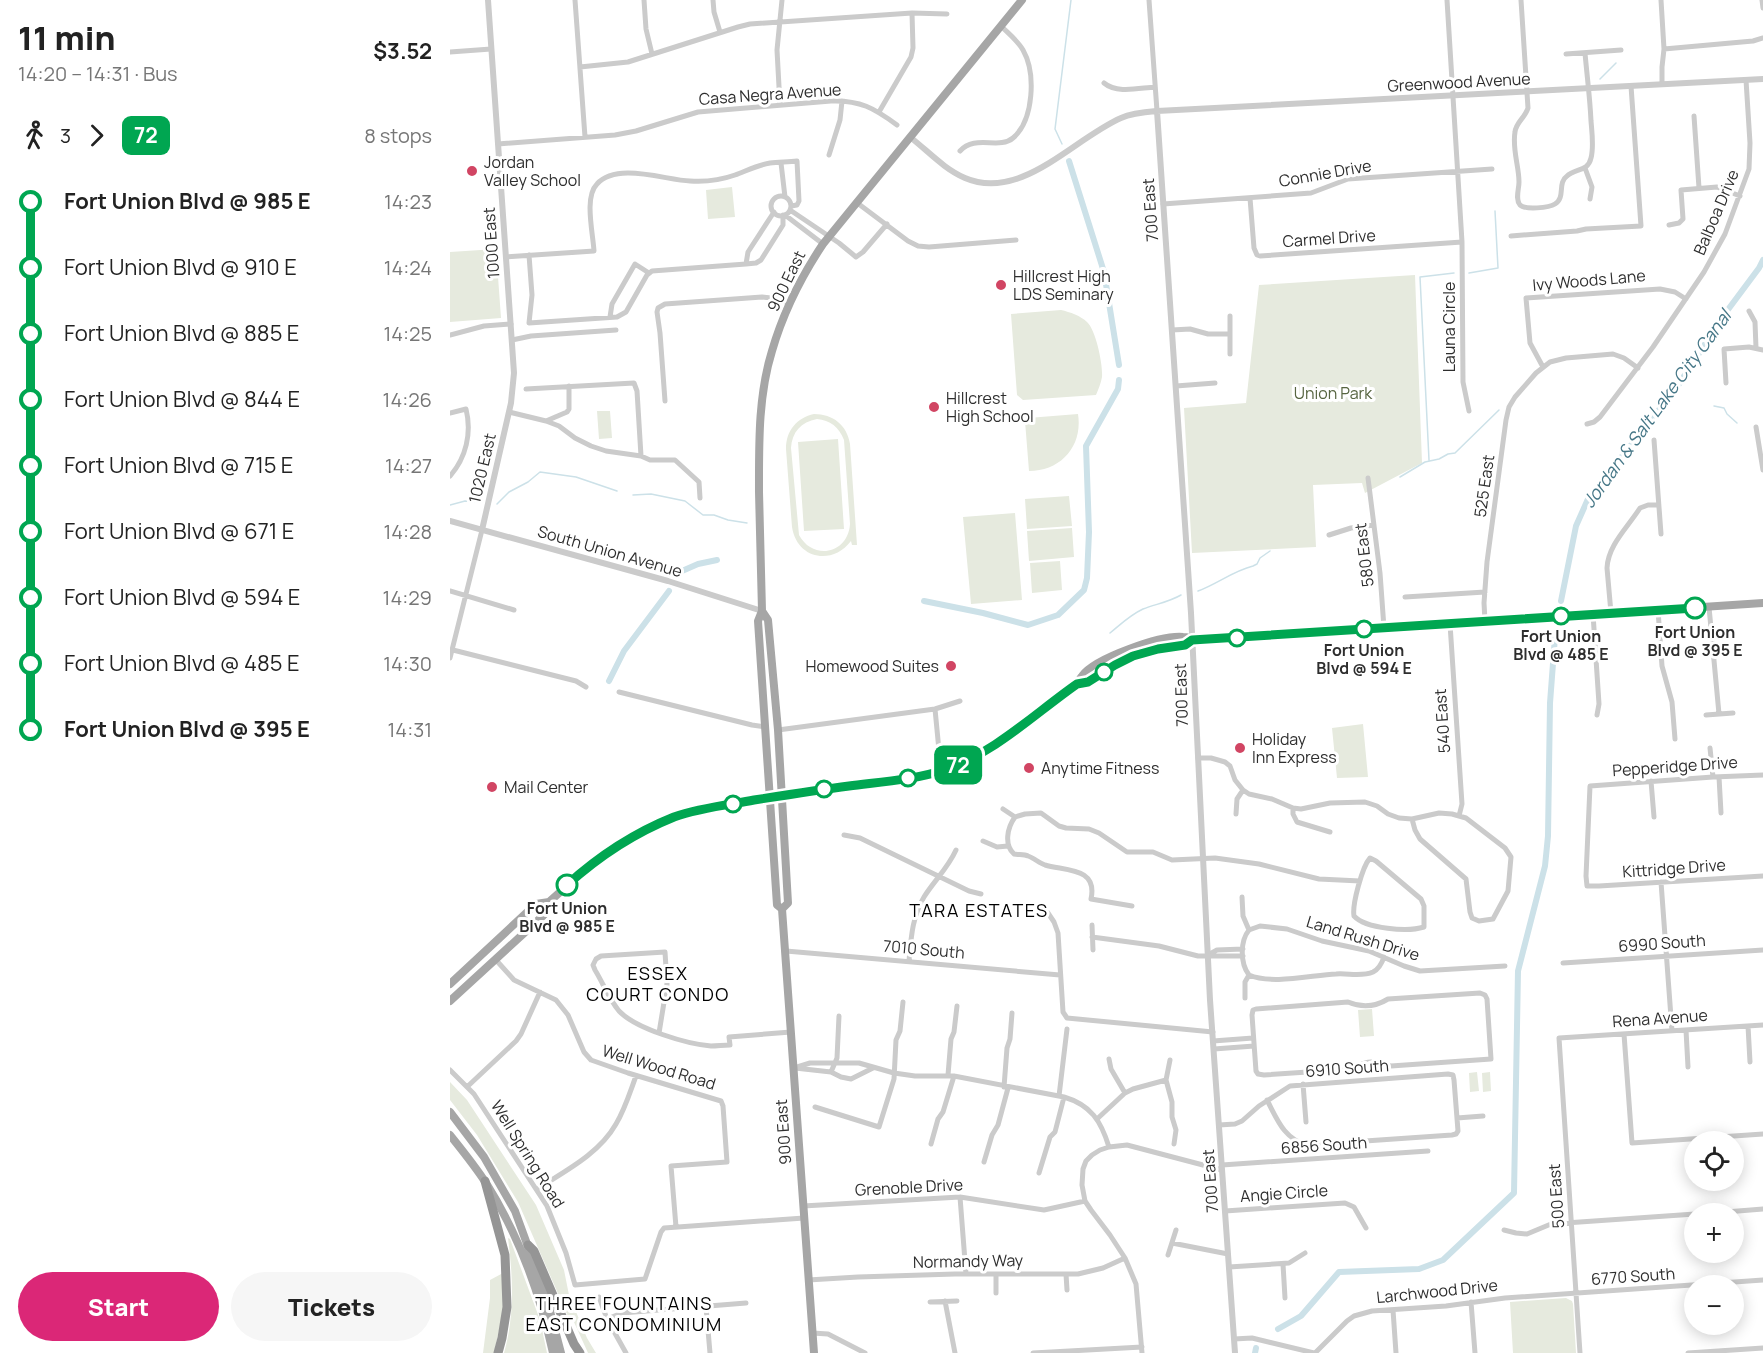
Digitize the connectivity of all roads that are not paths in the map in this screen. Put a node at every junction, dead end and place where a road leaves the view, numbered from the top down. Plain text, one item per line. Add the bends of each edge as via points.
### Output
1 (488, 0) edge
2 (575, 0) edge
3 (644, 0) edge
4 (713, 0) edge
5 (782, 0) edge
6 (1022, 0) edge
7 (1149, 0) edge
8 (1447, 0) edge
9 (1521, 0) edge
10 (1660, 0) edge
11 (1762, 0) edge
12 (1763, 8) edge
13 (912, 13) junction
14 (947, 14) dead end
15 (779, 22) junction
16 (1001, 26) junction
17 (720, 32) junction
18 (1763, 38) edge
19 (491, 49) junction
20 (1664, 49) junction
21 (1622, 50) dead end
22 (450, 52) edge
23 (1585, 53) junction
24 (652, 54) junction
25 (1566, 54) dead end
26 (580, 67) junction
27 (1763, 79) edge
28 (1746, 80) junction
29 (1104, 83) dead end
30 (1662, 84) junction
31 (1631, 86) junction
32 (1155, 87) junction
33 (1589, 88) junction
34 (1526, 92) junction
35 (1452, 95) junction
36 (842, 101) junction
37 (780, 105) junction
38 (1157, 111) junction
39 (879, 112) junction
40 (1694, 116) dead end
41 (897, 125) dead end
42 (910, 136) junction
43 (585, 137) junction
44 (498, 144) junction
45 (960, 152) dead end
46 (829, 155) dead end
47 (781, 163) junction
48 (1585, 168) junction
49 (1492, 169) dead end
50 (1457, 172) junction
51 (1699, 188) junction
52 (1740, 196) junction
53 (785, 197) junction
54 (1250, 198) junction
55 (1590, 199) dead end
56 (856, 202) junction
57 (1163, 204) junction
58 (790, 208) junction
59 (774, 212) junction
60 (784, 215) junction
61 (887, 224) junction
62 (1669, 225) dead end
63 (1511, 236) dead end
64 (825, 240) junction
65 (1016, 240) dead end
66 (1461, 242) junction
67 (529, 255) junction
68 (506, 256) junction
69 (746, 264) junction
70 (649, 273) junction
71 (1686, 299) junction
72 (790, 303) junction
73 (1749, 311) dead end
74 (1230, 316) dead end
75 (610, 317) junction
76 (511, 324) junction
77 (616, 330) dead end
78 (1172, 330) junction
79 (1229, 334) junction
80 (450, 335) edge
81 (512, 340) junction
82 (1756, 348) junction
83 (1763, 350) edge
84 (1230, 354) dead end
85 (1542, 367) junction
86 (1638, 368) junction
87 (1215, 383) dead end
88 (1726, 383) dead end
89 (1176, 386) junction
90 (569, 387) junction
91 (526, 389) dead end
92 (664, 401) dead end
93 (1469, 411) dead end
94 (509, 412) junction
95 (450, 413) edge
96 (546, 421) junction
97 (1587, 424) dead end
98 (1756, 427) dead end
99 (1653, 440) dead end
100 (641, 456) junction
101 (1763, 470) edge
102 (450, 476) edge
103 (1368, 478) dead end
104 (700, 498) dead end
105 (1658, 505) junction
106 (450, 521) edge
107 (1374, 525) junction
108 (482, 530) junction
109 (1660, 534) dead end
110 (1329, 535) dead end
111 (450, 591) edge
112 (1485, 592) junction
113 (467, 595) junction
114 (1406, 597) dead end
115 (1763, 603) edge
116 (1709, 607) junction
117 (514, 610) dead end
118 (1658, 610) junction
119 (762, 611) junction
120 (1611, 613) junction
121 (1593, 614) junction
122 (1485, 621) junction
123 (1450, 624) junction
124 (1384, 628) junction
125 (1192, 640) junction
126 (453, 650) junction
127 (450, 658) edge
128 (586, 687) dead end
129 (618, 692) dead end
130 (960, 701) dead end
131 (936, 709) junction
132 (1733, 713) dead end
133 (1719, 714) junction
134 (1597, 715) dead end
135 (1706, 715) dead end
136 (766, 727) junction
137 (778, 730) junction
138 (1675, 739) dead end
139 (1710, 748) dead end
140 (1198, 758) junction
141 (940, 771) junction
142 (1763, 775) edge
143 (1716, 777) junction
144 (1651, 781) junction
145 (1242, 790) junction
146 (782, 796) junction
147 (770, 798) junction
148 (1293, 808) junction
149 (1003, 809) dead end
150 (1721, 813) dead end
151 (1236, 814) dead end
152 (1459, 816) junction
153 (1016, 817) junction
154 (1654, 817) dead end
155 (1412, 819) junction
156 (1330, 832) dead end
157 (844, 835) dead end
158 (983, 841) dead end
159 (1008, 846) junction
160 (956, 850) dead end
161 (1203, 858) junction
162 (1763, 876) edge
163 (940, 877) junction
164 (1360, 881) junction
165 (1660, 882) junction
166 (1587, 886) joint
167 (981, 894) dead end
168 (1242, 897) dead end
169 (549, 902) junction
170 (1132, 906) dead end
171 (782, 909) junction
172 (1048, 913) dead end
173 (1092, 925) dead end
174 (1250, 930) junction
175 (1092, 937) junction
176 (1093, 950) dead end
177 (1763, 950) edge
178 (786, 951) junction
179 (1243, 952) junction
180 (1208, 955) junction
181 (1384, 957) junction
182 (1666, 957) junction
183 (496, 960) junction
184 (909, 961) junction
185 (1563, 963) dead end
186 (1505, 966) dead end
187 (1060, 975) junction
188 (1249, 975) junction
189 (450, 984) edge
190 (540, 992) junction
191 (1245, 998) dead end
192 (450, 1001) edge
193 (903, 1002) dead end
194 (957, 1006) dead end
195 (1012, 1013) dead end
196 (839, 1016) dead end
197 (1763, 1025) edge
198 (1748, 1026) junction
199 (1067, 1029) dead end
200 (1686, 1030) junction
201 (1672, 1031) junction
202 (791, 1032) junction
203 (1213, 1032) junction
204 (659, 1033) junction
205 (1624, 1034) junction
206 (1254, 1038) junction
207 (1559, 1038) joint
208 (1213, 1041) junction
209 (1254, 1046) junction
210 (1214, 1049) junction
211 (1109, 1059) dead end
212 (1170, 1060) dead end
213 (836, 1062) junction
214 (1750, 1062) dead end
215 (1688, 1067) dead end
216 (794, 1068) junction
217 (873, 1068) junction
218 (450, 1070) edge
219 (831, 1072) junction
220 (894, 1073) junction
221 (636, 1076) junction
222 (951, 1076) junction
223 (1166, 1080) junction
224 (1303, 1084) junction
225 (468, 1086) junction
226 (1006, 1087) junction
227 (1125, 1093) junction
228 (1061, 1097) junction
229 (1267, 1100) junction
230 (815, 1107) dead end
231 (450, 1112) edge
232 (1483, 1116) dead end
233 (1457, 1118) junction
234 (1097, 1119) junction
235 (1306, 1122) dead end
236 (1219, 1125) junction
237 (1763, 1134) edge
238 (450, 1135) edge
239 (931, 1144) dead end
240 (1174, 1144) dead end
241 (1109, 1147) junction
242 (1428, 1151) dead end
243 (984, 1162) dead end
244 (1222, 1168) junction
245 (1039, 1173) dead end
246 (485, 1181) junction
247 (537, 1189) junction
248 (960, 1197) junction
249 (1085, 1201) junction
250 (803, 1206) junction
251 (1763, 1209) edge
252 (1225, 1211) junction
253 (1744, 1211) edge
254 (1684, 1215) edge
255 (804, 1218) junction
256 (1572, 1222) junction
257 (675, 1227) junction
258 (1366, 1228) dead end
259 (1176, 1230) dead end
260 (1504, 1230) dead end
261 (1172, 1243) junction
262 (528, 1245) junction
263 (1305, 1253) dead end
264 (1228, 1254) junction
265 (1168, 1255) dead end
266 (1125, 1258) junction
267 (1283, 1264) junction
268 (1229, 1267) junction
269 (966, 1274) junction
270 (996, 1274) junction
271 (1066, 1274) junction
272 (808, 1280) junction
273 (1763, 1280) edge
274 (1067, 1290) dead end
275 (996, 1293) dead end
276 (1576, 1293) junction
277 (599, 1297) dead end
278 (1285, 1298) dead end
279 (945, 1301) junction
280 (957, 1301) dead end
281 (930, 1302) dead end
282 (1471, 1302) junction
283 (746, 1303) dead end
284 (706, 1307) junction
285 (1393, 1310) junction
286 (607, 1319) junction
287 (812, 1333) junction
288 (1234, 1339) junction
289 (1763, 1348) edge
290 (1142, 1350) edge
291 (498, 1353) edge
292 (553, 1353) edge
293 (561, 1353) edge
294 (580, 1353) edge
295 (626, 1353) edge
296 (710, 1353) edge
297 (813, 1353) edge
298 (866, 1353) edge
299 (955, 1353) edge
300 (1033, 1353) edge
301 (1235, 1353) edge
302 (1314, 1353) edge
303 (1396, 1353) edge
304 (1475, 1353) edge
305 (1581, 1353) edge
306 (1688, 1353) edge

1 - 19 street, 1000 East
2 - 26 street
3 - 24 street
4 - 17 street
5 - 15 street
6 - 16 main road, 900 East
7 - 32 street, 700 East
8 - 35 street, Launa Circle
9 - 34 street
10 - 20 street
11 - 12 street
13 - 14 street
13 - 15 street
13 - 39 street via 912,57
15 - 17 street
15 - 37 street
16 - 42 main road, 900 East
16 - 45 street via 1028,60 1028,116 1012,139 973,143
17 - 24 street
18 - 20 street
19 - 22 street
19 - 44 street, 1000 East
20 - 30 street
21 - 23 street
23 - 25 street
23 - 33 street
24 - 26 street via 618,64
26 - 43 street
27 - 28 street, Greenwood Avenue
28 - 30 street, Greenwood Avenue
28 - 52 street, Balboa Drive via 1751,157
29 - 32 street via 1119,89
30 - 31 street, Greenwood Avenue
31 - 33 street, Greenwood Avenue
31 - 63 street via 1641,225
32 - 38 street, 700 East
33 - 34 street, Greenwood Avenue
33 - 48 street via 1591,156
34 - 35 street, Greenwood Avenue
34 - 48 street via 1527,111 1517,125 1515,137 1520,205 1554,205 1560,198 1565,177
35 - 38 street, Greenwood Avenue
35 - 50 street, Launa Circle
36 - 37 street, Casa Negra Avenue
36 - 39 street, Casa Negra Avenue
36 - 46 street
37 - 43 street, Casa Negra Avenue via 698,112 636,131
38 - 42 street, Greenwood Avenue via 1122,117 1032,172 1000,184 977,182 954,172
38 - 57 street, 700 East
39 - 41 street, Casa Negra Avenue
40 - 51 street
42 - 56 main road, 900 East
43 - 44 street, Casa Negra Avenue
44 - 68 street, 1000 East
47 - 53 street
47 - 58 street via 797,161 799,201
47 - 67 street via 702,181 638,173 612,176 598,182 591,191 594,251
48 - 55 street via 1592,188
49 - 50 street, Connie Drive
50 - 54 street, Connie Drive via 1348,180 1311,192
50 - 66 street, Launa Circle
51 - 52 street via 1721,188
51 - 62 street via 1681,190 1683,219
52 - 71 street, Balboa Drive via 1715,254
53 - 58 street
53 - 59 street via 775,199
54 - 57 street, Connie Drive
54 - 66 street, Carmel Drive via 1254,248 1260,256
56 - 61 street
56 - 64 main road, 900 East
57 - 78 street, 700 East
58 - 60 street
58 - 64 street
59 - 60 street
59 - 69 street via 748,252
60 - 64 street
60 - 69 street via 783,225 760,260
61 - 64 street via 856,257 839,243
61 - 65 street via 908,241 924,247
64 - 72 main road, 900 East
66 - 93 street, Launa Circle via 1463,382
67 - 68 street
67 - 75 street via 529,323
68 - 76 street, 1000 East
69 - 70 street
70 - 75 street via 626,312
70 - 75 street via 635,264 612,304
71 - 85 street, Ivy Woods Lane via 1660,289 1526,298 1530,343
71 - 86 street, Balboa Drive
72 - 92 street via 762,297 661,306 657,312
72 - 119 main road, 900 East via 771,353 760,423
73 - 82 street via 1755,322
74 - 79 street
76 - 80 street
76 - 81 street, 1000 East
77 - 81 street
78 - 79 street
78 - 89 street, 700 East
79 - 84 street
81 - 94 street, 1000 East
82 - 83 street
82 - 88 street via 1724,348
85 - 86 street via 1558,359 1613,354
85 - 112 street, 525 East via 1507,412
86 - 97 street, Balboa Drive via 1600,417
87 - 89 street
89 - 125 street, 700 East
90 - 91 street
90 - 96 street via 570,409
90 - 100 street via 634,383
94 - 96 street
94 - 108 street, 1020 East
95 - 102 street via 466,409 468,429 462,459
96 - 100 street via 591,446
98 - 101 street
99 - 105 street
100 - 104 street via 675,460 699,482
103 - 107 street, 580 East
105 - 109 street
105 - 120 street via 1640,508 1609,555
106 - 108 street, South Union Avenue
107 - 110 street
107 - 124 street, 580 East
108 - 113 street
108 - 119 street, South Union Avenue
111 - 113 street
112 - 114 street
112 - 122 street, 525 East
113 - 117 street
113 - 126 street
115 - 116 main road
116 - 118 main road
116 - 133 street
118 - 120 main road
118 - 138 street via 1662,666 1672,702
119 - 136 main road, 900 East via 758,621
119 - 137 main road, 900 East via 768,620
120 - 121 main road
121 - 122 main road
121 - 134 street
122 - 123 main road
123 - 124 main road
123 - 152 street, 540 East via 1462,804
124 - 125 main road
125 - 140 street, 700 East
125 - 141 main road via 1185,636 1173,638 1131,648 1107,659 992,747
126 - 127 street
126 - 128 street via 576,681
129 - 136 street
130 - 131 street
131 - 137 street
131 - 141 street
132 - 133 street
133 - 135 street
136 - 147 main road, 900 East
137 - 146 main road, 900 East
139 - 143 street
140 - 145 street via 1225,762
140 - 161 street, 700 East
141 - 146 main road
142 - 143 street, Pepperidge Drive
143 - 144 street, Pepperidge Drive
143 - 150 street
144 - 154 street
144 - 166 street, Pepperidge Drive via 1590,786
145 - 148 street
145 - 151 street
146 - 147 main road
146 - 171 main road, 900 East via 788,903
147 - 169 main road via 690,812 646,830 601,856
147 - 171 main road, 900 East via 777,905
148 - 155 street via 1365,802 1393,817
148 - 156 street via 1297,822
149 - 153 street
152 - 155 street via 1439,813
152 - 155 street via 1505,848 1511,857 1508,891 1491,920 1472,918 1466,879 1420,838
153 - 159 street
153 - 161 street via 1041,813 1059,826 1099,833 1128,852 1153,852 1172,860
157 - 163 street via 860,838
158 - 159 street
159 - 170 street via 1014,854 1029,856 1043,865 1085,875 1092,890 1091,899
160 - 163 street
161 - 164 street via 1259,864 1319,879
161 - 180 street, 700 East
162 - 165 street, Kittridge Drive
163 - 167 street
163 - 184 street via 919,908
164 - 164 street via 1367,860 1373,859 1421,899 1424,927 1396,930 1356,919 1353,909
165 - 166 street, Kittridge Drive
165 - 182 street
168 - 174 street via 1243,916
169 - 183 main road via 546,913
169 - 189 main road via 536,904
171 - 178 main road, 900 East
172 - 187 street via 1057,928
173 - 175 street
174 - 179 street via 1243,939
174 - 181 street, Land Rush Drive via 1260,926 1287,929
175 - 176 street
175 - 180 street
177 - 182 street, 6990 South
178 - 184 street, 7010 South
178 - 202 main road, 900 East
179 - 180 street via 1217,950
179 - 188 street
180 - 203 street, 700 East
181 - 186 street, Land Rush Drive via 1420,970
181 - 188 street via 1376,970 1364,974 1288,979
182 - 185 street, 6990 South
182 - 201 street
183 - 190 street, Well Wood Road via 514,980
183 - 192 main road
184 - 187 street, 7010 South
187 - 203 street via 1067,1018
188 - 191 street via 1244,985
190 - 221 street, Well Wood Road via 562,1007 591,1060
190 - 225 street via 516,1041
193 - 220 street
194 - 222 street via 951,1039
195 - 226 street via 1006,1048
196 - 213 street
197 - 198 street, Rena Avenue
198 - 200 street, Rena Avenue
198 - 214 street
199 - 228 street
200 - 201 street, Rena Avenue
200 - 215 street
201 - 205 street, Rena Avenue
202 - 204 street via 729,1037 730,1045 713,1046
202 - 216 main road, 900 East
203 - 208 street, 700 East
204 - 204 street via 667,984 665,952 596,959 595,970 620,1011
205 - 207 street, Rena Avenue
205 - 237 street via 1632,1143
206 - 208 street
206 - 209 street
206 - 209 street via 1252,1012 1258,1008 1348,1002 1378,1005 1388,999 1480,993 1486,997 1491,1059 1391,1066 1371,1062 1353,1069 1261,1075
207 - 256 street, 500 East
208 - 210 street, 700 East
209 - 210 street
210 - 236 street, 700 East
211 - 227 street
212 - 223 street
213 - 216 street
213 - 217 street
213 - 219 street
216 - 219 street
216 - 250 main road, 900 East
217 - 219 street via 850,1079
217 - 220 street
218 - 225 street, Well Spring Road
220 - 222 street
220 - 230 street via 879,1127
221 - 247 street via 625,1109 606,1137 592,1152
221 - 257 street, Well Wood Road via 722,1103 727,1162 671,1166
222 - 226 street
222 - 239 street
223 - 227 street
223 - 240 street via 1176,1130
224 - 229 street, 6910 South via 1290,1086
224 - 233 street, 6910 South via 1453,1075
224 - 235 street
225 - 247 street, Well Spring Road
226 - 228 street
226 - 243 street via 998,1125
227 - 234 street
228 - 234 street via 1080,1103
228 - 245 street via 1055,1132
229 - 233 street via 1280,1127 1297,1142 1307,1145 1456,1134
229 - 236 street, 6910 South via 1242,1121
231 - 262 main road via 501,1185
232 - 233 street
234 - 241 street
236 - 244 street, 700 East
238 - 246 main road
241 - 244 street, 6856 South via 1127,1145
241 - 249 street via 1086,1161 1082,1177
242 - 244 street, 6856 South
244 - 252 street, 700 East
246 - 291 highway via 506,1255 507,1306
246 - 292 main road via 526,1263
247 - 257 street, Well Spring Road via 566,1253 575,1285 645,1279 661,1232
248 - 249 street, Grenoble Drive via 1036,1210
248 - 250 street, Grenoble Drive
248 - 269 street
249 - 266 street
250 - 255 main road, 900 East
251 - 253 street
252 - 258 street, Angie Circle via 1345,1203 1354,1208
252 - 264 street, 700 East
254 - 256 street
255 - 257 street
255 - 272 main road, 900 East
256 - 260 street via 1547,1225 1527,1233
256 - 276 street, 500 East
259 - 261 street
261 - 264 street
261 - 265 street
262 - 293 main road
262 - 294 highway
263 - 267 street
264 - 268 street, 700 East
266 - 271 street, Normandy Way via 1092,1272
266 - 290 street via 1137,1290
267 - 268 street
267 - 278 street
268 - 288 street, 700 East
269 - 270 street, Normandy Way
269 - 272 street, Normandy Way
270 - 271 street, Normandy Way
270 - 275 street
271 - 274 street
272 - 287 main road, 900 East
273 - 276 street, 6770 South
276 - 282 street, Larchwood Drive
276 - 305 street, 500 East
277 - 286 street
279 - 280 street
279 - 281 street
279 - 299 street
282 - 285 street, Larchwood Drive
282 - 304 street
283 - 284 street
284 - 286 street via 622,1313
284 - 296 street
285 - 302 street, Larchwood Drive via 1354,1316
285 - 303 street
286 - 295 street
287 - 297 main road, 900 East
287 - 298 street via 828,1334
288 - 301 street, 700 East
288 - 302 street, Larchwood Drive via 1252,1338
289 - 306 street
290 - 300 street

